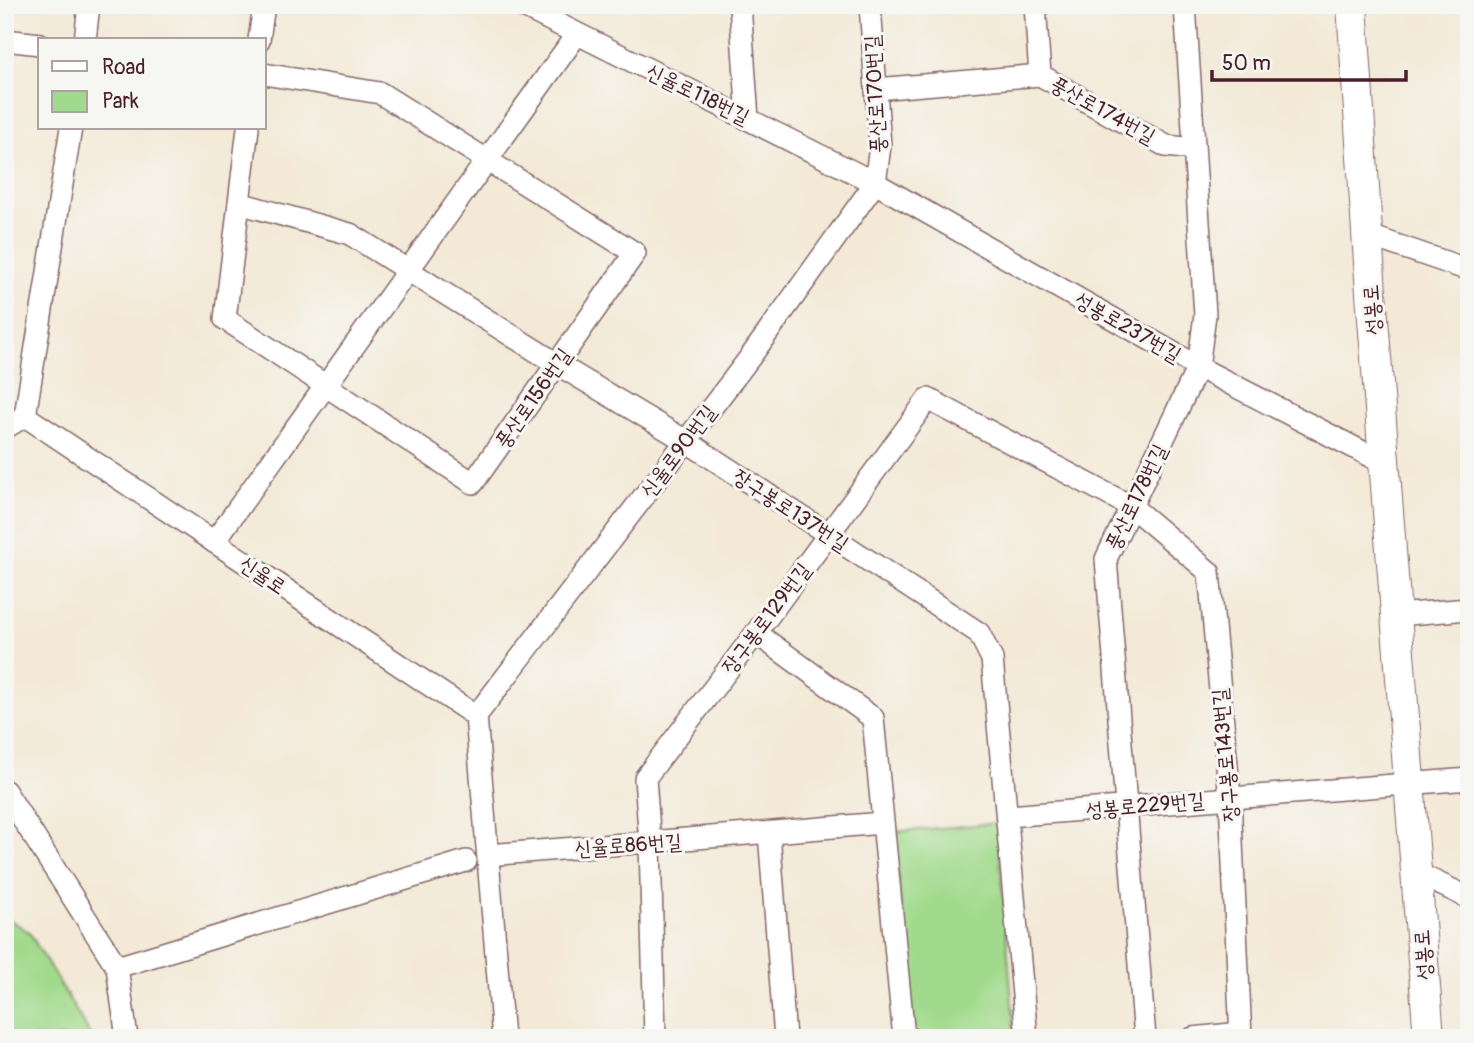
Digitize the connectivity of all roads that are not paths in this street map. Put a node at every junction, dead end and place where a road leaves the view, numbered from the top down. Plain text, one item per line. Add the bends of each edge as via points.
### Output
1 (89, 5) edge
2 (264, 5) edge
3 (520, 5) edge
4 (740, 5) edge
5 (870, 5) edge
6 (1035, 5) edge
7 (1185, 5) edge
8 (1352, 5) edge
9 (577, 34) junction
10 (85, 38) edge
11 (259, 38) edge
12 (5, 40) edge
13 (38, 44) edge
14 (266, 74) edge
15 (1040, 75) junction
16 (876, 89) junction
17 (748, 119) junction
18 (71, 130) edge
19 (248, 130) edge
20 (1194, 149) junction
21 (487, 160) junction
22 (876, 183) junction
23 (239, 204) junction
24 (1367, 235) junction
25 (408, 271) junction
26 (1466, 271) edge
27 (557, 364) junction
28 (1198, 367) junction
29 (326, 386) junction
30 (25, 416) junction
31 (5, 428) edge
32 (686, 441) junction
33 (1384, 463) junction
34 (1132, 507) junction
35 (828, 534) junction
36 (214, 542) junction
37 (1469, 609) edge
38 (1396, 615) junction
39 (756, 633) junction
40 (476, 716) junction
41 (1469, 779) edge
42 (1409, 784) junction
43 (5, 791) edge
44 (1230, 798) junction
45 (1126, 807) junction
46 (1007, 816) junction
47 (883, 823) junction
48 (768, 833) junction
49 (650, 843) junction
50 (488, 855) junction
51 (466, 861) dead end
52 (1417, 873) junction
53 (1469, 898) edge
54 (117, 967) junction
55 (1241, 1035) edge
56 (127, 1038) edge
57 (503, 1038) edge
58 (655, 1038) edge
59 (785, 1038) edge
60 (904, 1038) edge
61 (1027, 1038) edge
62 (1145, 1038) edge
63 (1193, 1038) edge
64 (1430, 1038) edge

1 - 10 street
2 - 11 street
3 - 9 street, 신율로118번길
4 - 17 street
5 - 16 street, 풍산로170번길
6 - 15 street, 풍산로174번길
7 - 20 street, 풍산로178번길
8 - 24 street, 성봉로
9 - 17 street, 신율로118번길
9 - 21 street
12 - 13 street
14 - 21 street, 풍산로156번길 via 380,93
15 - 16 street
15 - 20 street, 풍산로174번길 via 1166,146
16 - 22 street, 풍산로170번길 via 880,146
17 - 22 street, 신율로118번길
18 - 30 street
19 - 23 street, 풍산로156번길
20 - 28 street, 풍산로178번길 via 1205,315
21 - 25 street
21 - 27 street, 풍산로156번길 via 635,253
22 - 28 street, 성봉로237번길
22 - 32 street, 신율로90번길
23 - 25 street, 장구봉로137번길 via 350,234
23 - 29 street, 풍산로156번길 via 225,319
24 - 26 street
24 - 33 street, 성봉로
25 - 27 street, 장구봉로137번길
25 - 29 street
27 - 29 street, 풍산로156번길 via 473,483
27 - 32 street, 장구봉로137번길
28 - 33 street, 성봉로237번길
28 - 34 street, 풍산로178번길
29 - 36 street
30 - 31 street
30 - 36 street, 신율로
32 - 35 street, 장구봉로137번길
32 - 40 street, 신율로90번길
33 - 38 street, 성봉로
34 - 35 street, 장구봉로129번길 via 928,399
34 - 44 street, 장구봉로143번길 via 1209,572
34 - 45 street, 풍산로178번길 via 1106,559
35 - 39 street, 장구봉로129번길
35 - 46 street, 장구봉로137번길 via 979,633 992,659
36 - 40 street, 신율로
37 - 38 street
38 - 42 street, 성봉로
39 - 47 street via 873,718
39 - 49 street, 장구봉로129번길 via 645,778
40 - 50 street
41 - 42 street
42 - 44 street, 성봉로229번길
42 - 52 street, 성봉로
43 - 54 street
44 - 45 street, 성봉로229번길
44 - 55 street, 장구봉로143번길
45 - 46 street, 성봉로229번길
45 - 62 street, 풍산로178번길
46 - 61 street, 장구봉로137번길
47 - 48 street, 신율로86번길
47 - 60 street
48 - 49 street, 신율로86번길
48 - 59 street
49 - 50 street, 신율로86번길
49 - 58 street, 장구봉로129번길
50 - 57 street
51 - 54 street
52 - 53 street
52 - 64 street, 성봉로
54 - 56 street
55 - 63 street

